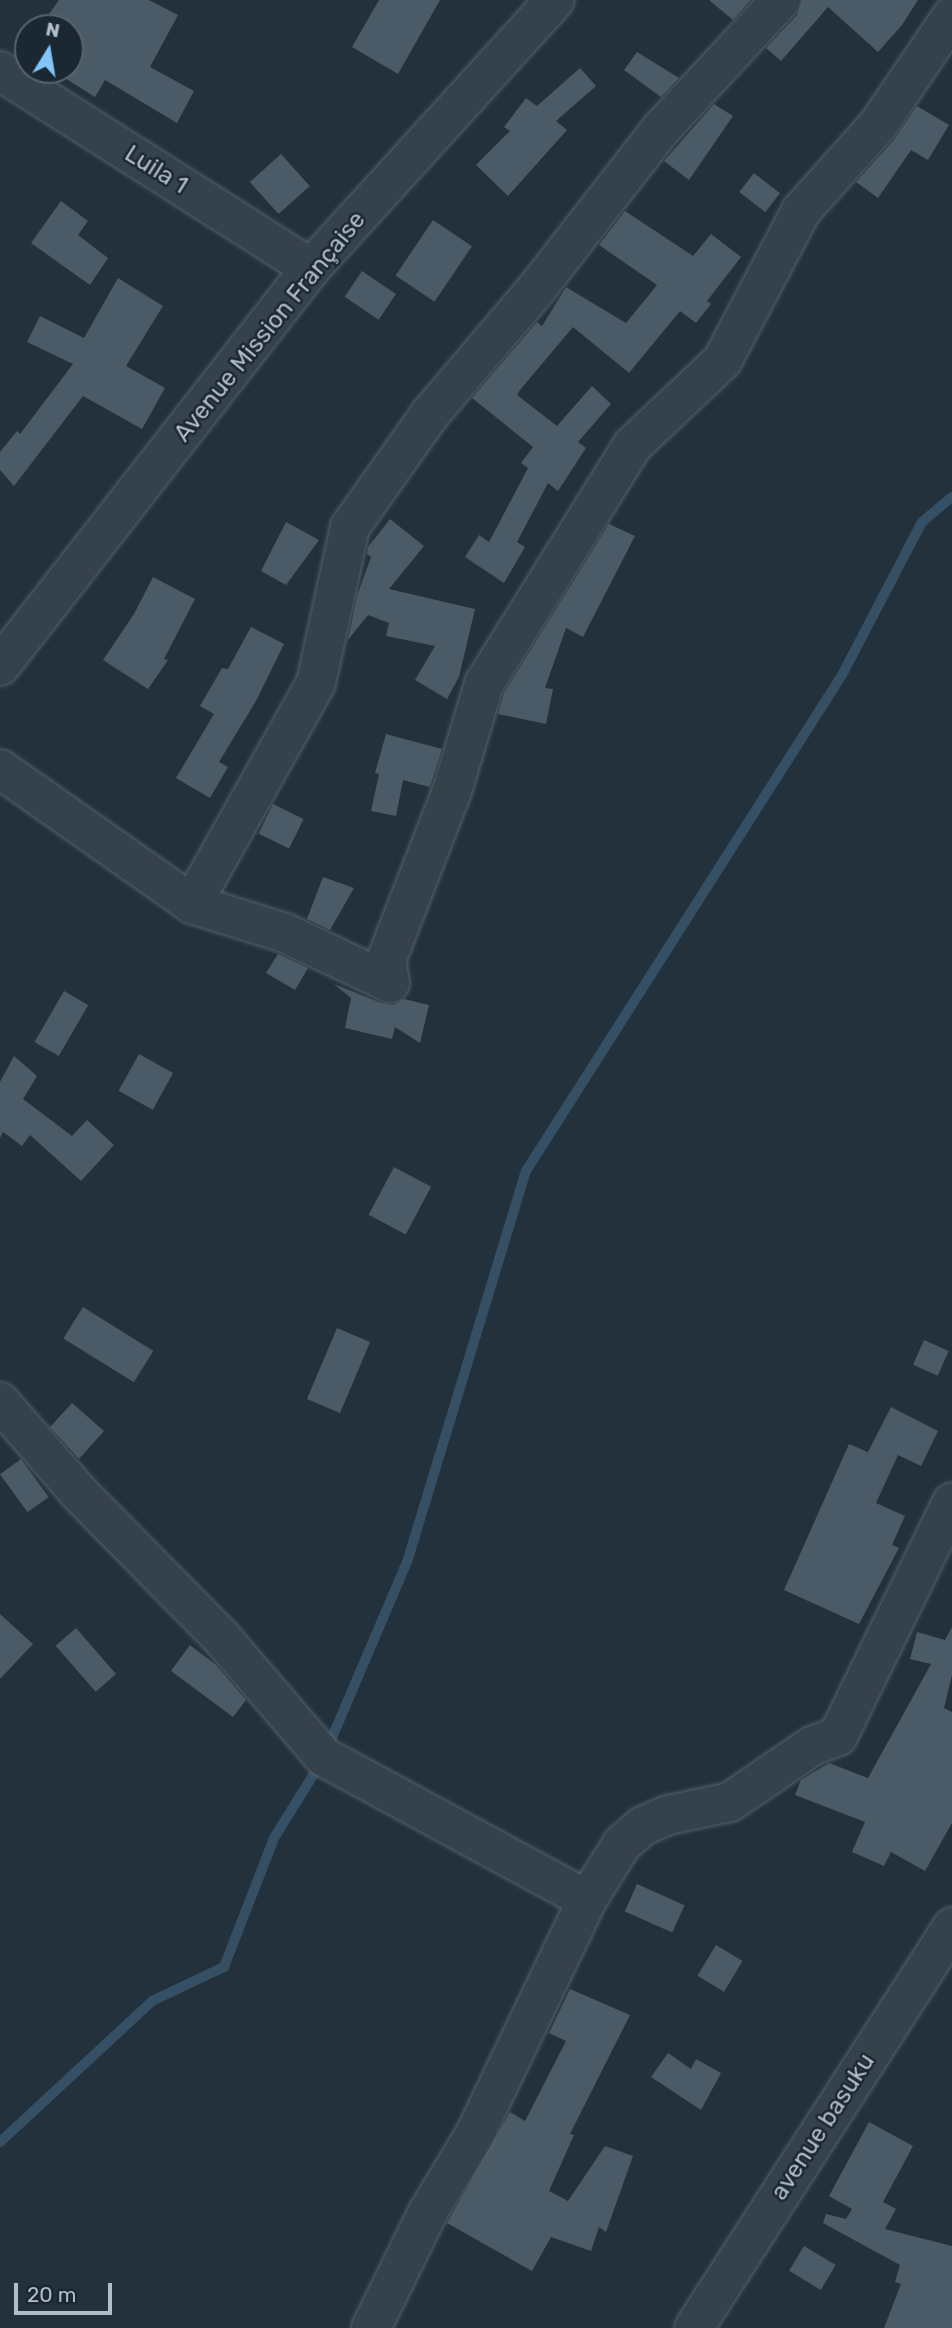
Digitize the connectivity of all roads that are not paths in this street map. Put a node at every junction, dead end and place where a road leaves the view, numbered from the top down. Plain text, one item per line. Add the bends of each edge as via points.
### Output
1 (555, 0) edge
2 (781, 0) edge
3 (952, 16) edge
4 (0, 71) edge
5 (311, 268) junction
6 (0, 666) edge
7 (0, 769) edge
8 (192, 904) junction
9 (0, 1402) edge
10 (952, 1502) edge
11 (587, 1899) junction
12 (952, 1927) edge
13 (371, 2328) edge
14 (694, 2328) edge

1 - 5 street, Avenue Mission Française
2 - 8 street via 662,128 538,287 430,414 350,527 316,683
3 - 8 street via 884,118 801,211 722,360 632,446 484,684 452,791 386,961 390,983 285,933
4 - 5 street, Luila 1
5 - 6 street, Avenue Mission Française
7 - 8 street
9 - 11 street via 79,1493 220,1637 324,1757
10 - 11 street via 838,1736 812,1746 730,1802 668,1815 643,1826 622,1844
11 - 13 street via 475,2134 428,2212
12 - 14 street, avenue basuku

